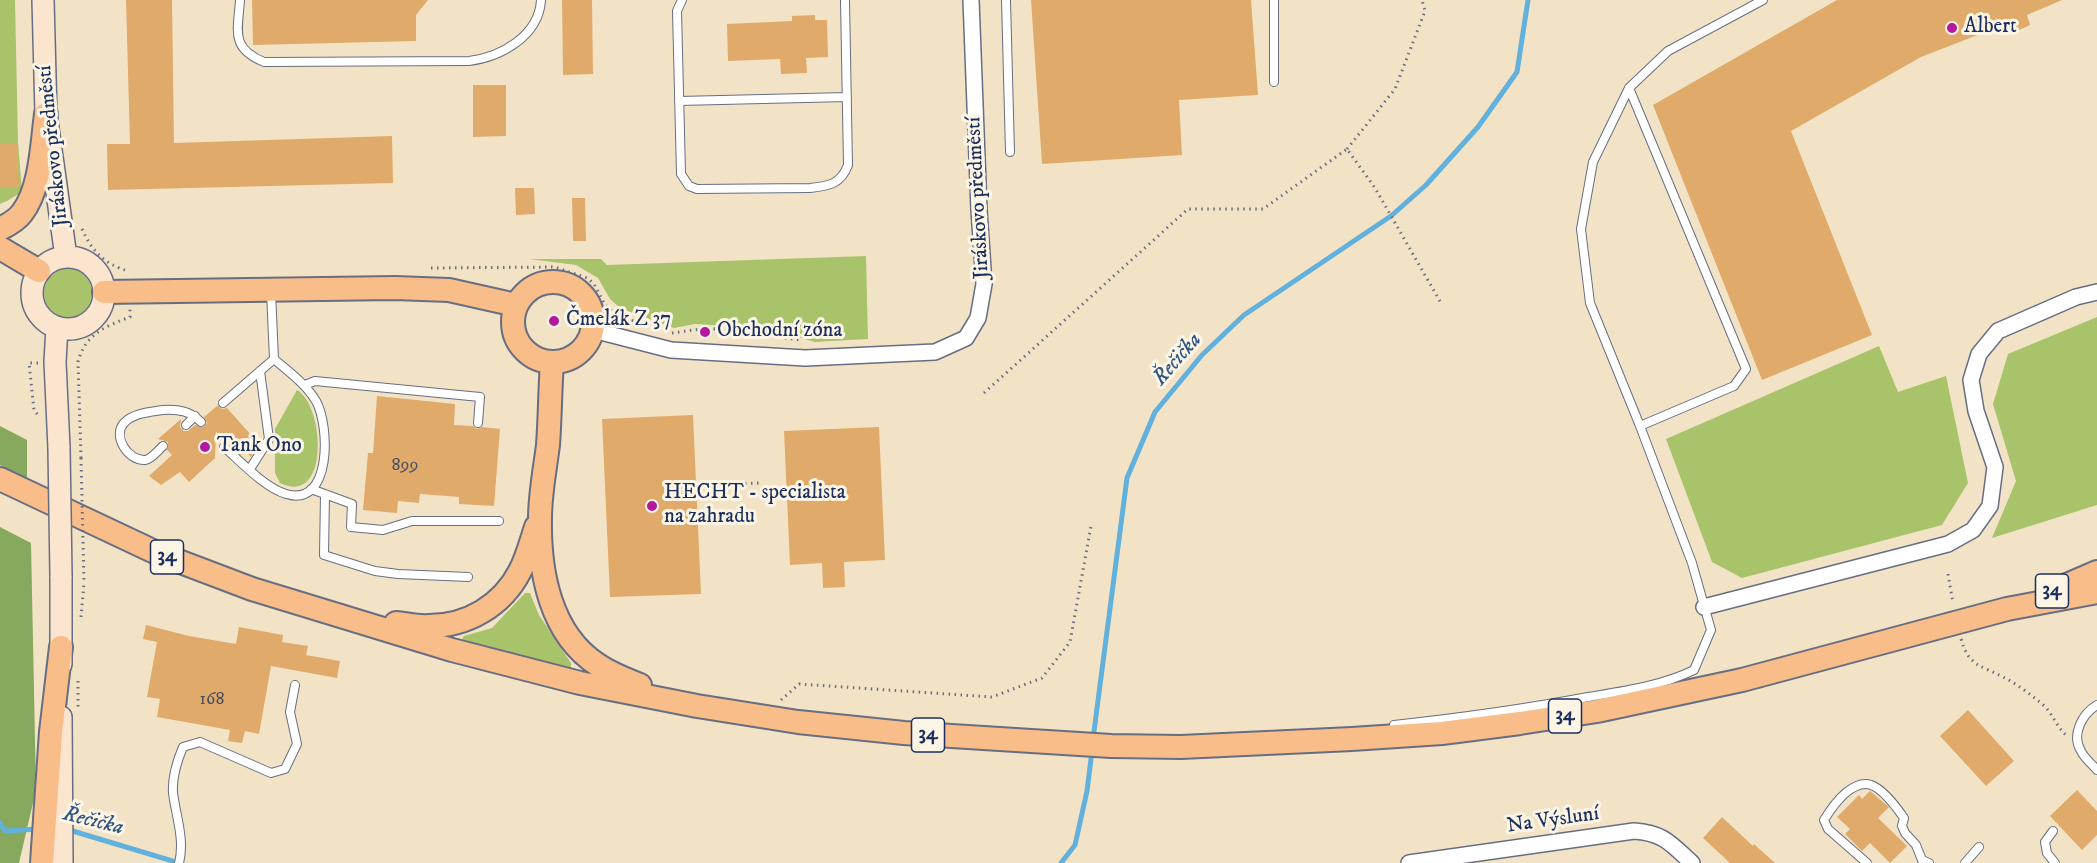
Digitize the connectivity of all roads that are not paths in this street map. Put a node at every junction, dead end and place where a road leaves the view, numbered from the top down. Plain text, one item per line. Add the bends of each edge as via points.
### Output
1 (43, 0) edge
2 (240, 0) edge
3 (541, 0) edge
4 (682, 0) edge
5 (845, 0) edge
6 (971, 0) edge
7 (1006, 0) edge
8 (1274, 0) edge
9 (1763, 0) edge
10 (1274, 82) dead end
11 (1629, 88) junction
12 (847, 97) junction
13 (679, 101) junction
14 (46, 114) junction
15 (1010, 152) dead end
16 (0, 229) edge
17 (0, 248) edge
18 (66, 257) junction
19 (39, 271) junction
20 (2097, 281) edge
21 (270, 291) junction
22 (104, 292) junction
23 (2097, 292) edge
24 (2076, 297) junction
25 (516, 305) junction
26 (57, 327) junction
27 (593, 330) junction
28 (274, 359) junction
29 (552, 363) junction
30 (260, 371) junction
31 (305, 385) junction
32 (223, 403) dead end
33 (478, 423) dead end
34 (186, 425) dead end
35 (1640, 426) junction
36 (163, 446) dead end
37 (224, 447) dead end
38 (250, 469) junction
39 (0, 479) edge
40 (310, 489) junction
41 (326, 494) junction
42 (540, 517) junction
43 (499, 521) dead end
44 (2097, 572) edge
45 (468, 577) dead end
46 (2097, 592) edge
47 (1704, 607) junction
48 (2007, 609) junction
49 (341, 618) junction
50 (61, 647) junction
51 (295, 685) dead end
52 (2097, 705) edge
53 (698, 706) junction
54 (1380, 727) dead end
55 (1346, 730) dead end
56 (1181, 747) junction
57 (2097, 770) edge
58 (2053, 831) dead end
59 (1979, 848) dead end
60 (1923, 862) edge
61 (42, 863) edge
62 (62, 863) edge
63 (179, 863) edge
64 (1409, 863) edge
65 (1692, 863) edge
66 (1867, 863) edge
67 (1965, 863) edge
68 (2055, 863) edge

1 - 14 main road, Jiráskovo předměstí
2 - 3 lane via 237,36 241,48 264,62 486,58 516,42 534,26
4 - 13 lane via 677,10
5 - 12 lane
6 - 27 street, Jiráskovo předměstí via 984,285 978,318 966,338 935,352 805,358 671,350
7 - 15 lane
8 - 10 lane
9 - 11 lane via 1668,51
11 - 35 lane via 1593,162 1581,230 1590,303
11 - 35 lane via 1746,369 1734,386
12 - 13 lane
12 - 13 lane via 848,165 844,176 828,186 810,188 689,186 681,174
14 - 16 main road via 36,183 23,212
14 - 18 main road, Jiráskovo předměstí
17 - 19 main road
18 - 19 main road
18 - 22 main road via 88,263 102,281
19 - 26 main road via 32,289 35,308
20 - 24 street
21 - 22 main road
21 - 25 main road via 449,290
21 - 28 lane
22 - 26 main road via 103,304 90,322 68,329
23 - 24 street
24 - 47 street via 1998,331 1979,354 1971,380 1976,411 1995,467 1990,506 1973,530 1948,544
25 - 27 main road via 534,286 559,282 572,286 590,304
25 - 29 main road via 513,329 517,341 534,358
26 - 50 main road, bridge
27 - 29 main road via 581,352
28 - 30 lane
28 - 31 lane
29 - 42 main road
30 - 32 lane
30 - 38 lane via 269,439
31 - 33 lane via 315,381 480,398
31 - 40 lane via 317,402 326,436 324,469
34 - 36 lane via 202,422 179,409 137,415 120,429 126,451 136,458 145,460
35 - 47 lane via 1692,563
37 - 38 lane
38 - 40 lane via 287,495 301,495
39 - 49 main road, 34 via 157,553 252,590
40 - 41 lane
41 - 43 lane via 352,504 351,526 383,530 412,521
41 - 45 lane via 324,555 375,571
42 - 49 main road via 512,584 480,614 429,626
42 - 53 main road via 544,579 569,638 597,664 616,675
44 - 48 main road, 34
46 - 48 main road, 34
47 - 54 lane via 1711,630 1694,670 1673,680 1547,705
48 - 56 main road, 34 via 1742,680 1597,711 1442,733
49 - 53 main road, 34 via 580,683
50 - 61 main road
50 - 62 main road
51 - 63 lane via 290,712 297,744 285,769 271,773 200,742 183,747 176,762 173,792 180,828
52 - 57 lane via 2078,726 2077,741
53 - 56 main road, 34 via 904,734
55 - 56 lane via 1233,738
58 - 68 lane via 2045,842
59 - 67 lane
60 - 66 lane via 1916,845 1905,833 1904,818 1896,806 1867,784 1844,795 1824,820 1828,829
64 - 65 street, Na Výsluní via 1634,831 1656,834

